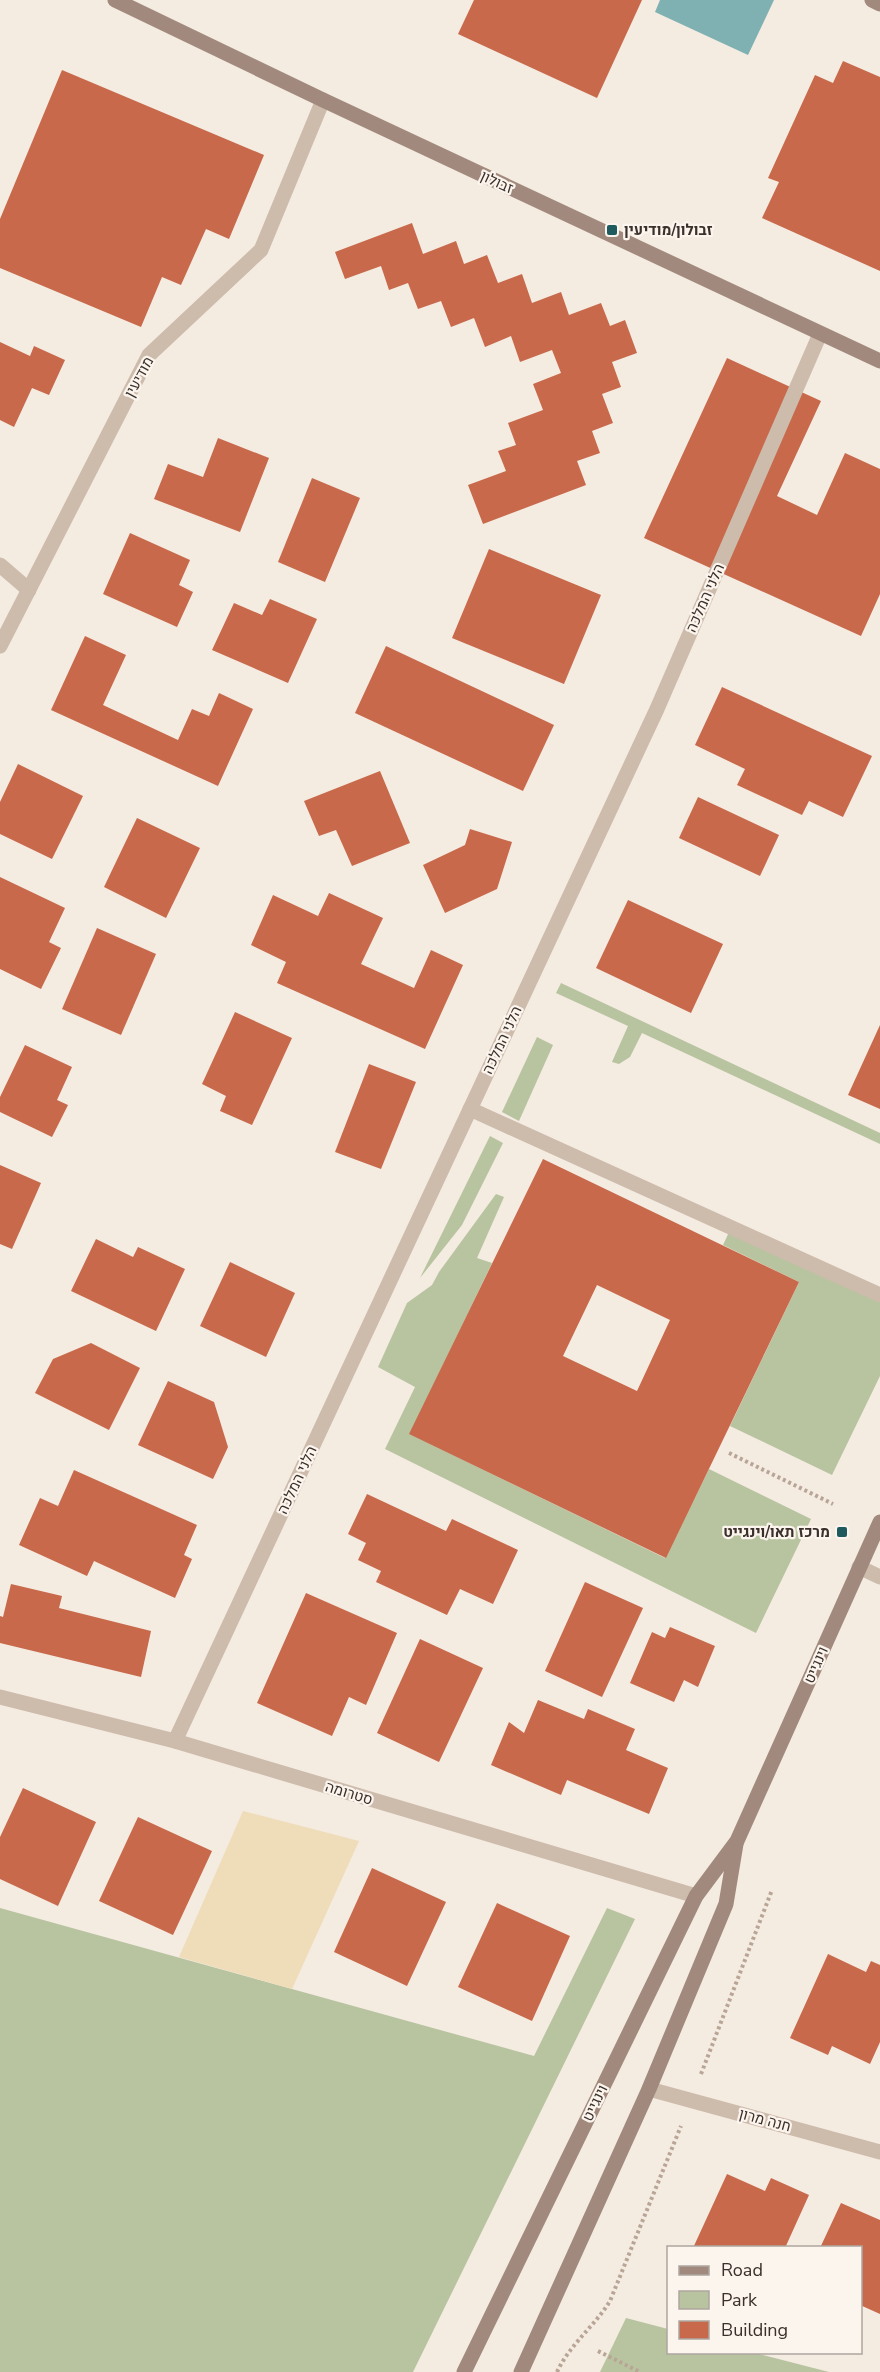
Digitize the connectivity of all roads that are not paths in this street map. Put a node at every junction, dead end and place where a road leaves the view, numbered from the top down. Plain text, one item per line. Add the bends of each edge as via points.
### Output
1 (115, 0) edge
2 (872, 0) edge
3 (880, 4) edge
4 (323, 100) junction
5 (820, 334) junction
6 (880, 361) edge
7 (0, 565) edge
8 (29, 590) junction
9 (0, 646) edge
10 (470, 1109) junction
11 (880, 1295) edge
12 (880, 1522) edge
13 (859, 1567) junction
14 (880, 1577) edge
15 (0, 1698) edge
16 (175, 1741) junction
17 (737, 1841) junction
18 (696, 1896) junction
19 (649, 2089) junction
20 (880, 2152) edge
21 (464, 2372) edge
22 (521, 2372) edge

1 - 4 street, זבולון
2 - 3 street
4 - 5 street, זבולון
4 - 8 street, מודיעין via 261,250 150,355
5 - 6 street, זבולון
5 - 10 street, הלני המלכה via 657,709
7 - 8 street
8 - 9 street, מודיעין
10 - 11 street
10 - 16 street, הלני המלכה
12 - 13 street, וינגייט
13 - 14 street
13 - 17 street, וינגייט
15 - 16 street, סטרומה
16 - 18 street, סטרומה
17 - 18 street, וינגייט
17 - 19 street, וינגייט via 726,1904
18 - 21 street, וינגייט
19 - 20 street, חנה מרון
19 - 22 street, וינגייט

